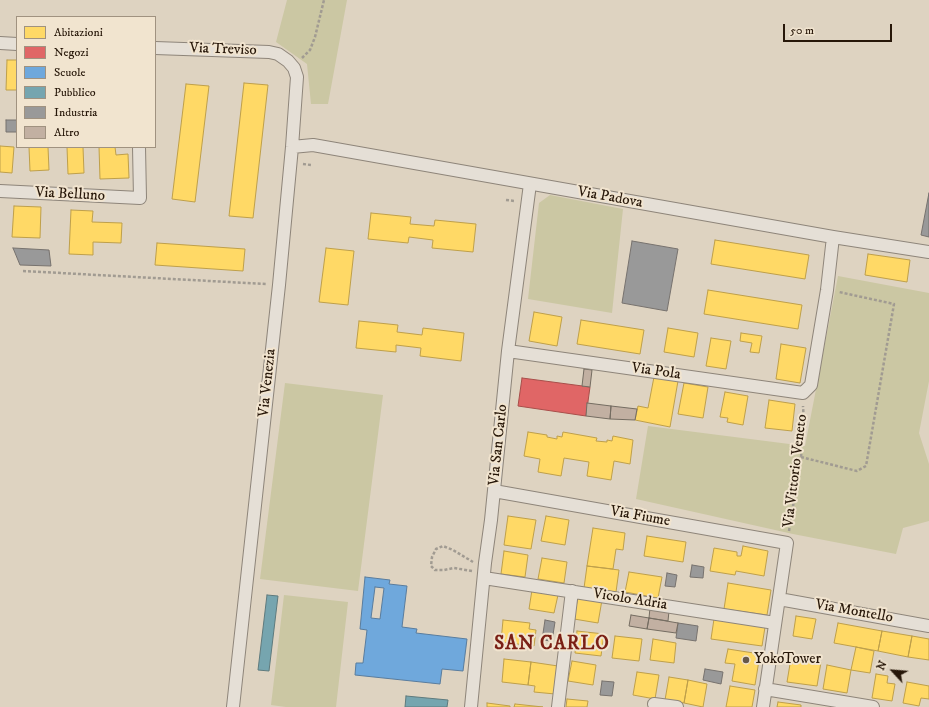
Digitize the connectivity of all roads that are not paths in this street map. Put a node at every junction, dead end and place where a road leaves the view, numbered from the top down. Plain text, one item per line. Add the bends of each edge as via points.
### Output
1 (0, 43) edge
2 (16, 44) edge
3 (156, 48) edge
4 (291, 64) joint
5 (292, 147) junction
6 (139, 148) edge
7 (530, 184) junction
8 (0, 191) edge
9 (833, 237) junction
10 (929, 252) edge
11 (508, 352) junction
12 (803, 393) joint
13 (494, 491) junction
14 (787, 543) joint
15 (484, 571) junction
16 (572, 591) junction
17 (779, 598) junction
18 (775, 623) junction
19 (929, 626) edge
20 (765, 689) junction
21 (654, 704) dead end
22 (233, 707) edge
23 (471, 707) edge
24 (558, 707) edge
25 (677, 707) edge
26 (763, 707) edge
27 (867, 707) edge

1 - 2 street
3 - 4 street, Via Treviso via 269,52 278,54
4 - 5 street, Via Venezia via 297,77
5 - 7 street, Via Padova via 313,145
5 - 22 street, Via Venezia
6 - 8 street, Via Belluno via 140,198
7 - 9 street, Via Padova
7 - 11 street, Via San Carlo
9 - 10 street, Via Padova
9 - 12 street, Via Vittorio Veneto via 811,385
11 - 12 street, Via Pola
11 - 13 street, Via San Carlo
13 - 14 street, Via Fiume
13 - 15 street, Via San Carlo
14 - 17 street, Via Vittorio Veneto
15 - 16 street, Vicolo Adria
15 - 23 street, Via San Carlo
16 - 18 street, Vicolo Adria
16 - 24 street
17 - 18 street, Via Vittorio Veneto
17 - 19 street, Via Montello
18 - 20 street, Via Vittorio Veneto
20 - 26 street, Via Vittorio Veneto
20 - 27 street
21 - 25 street

